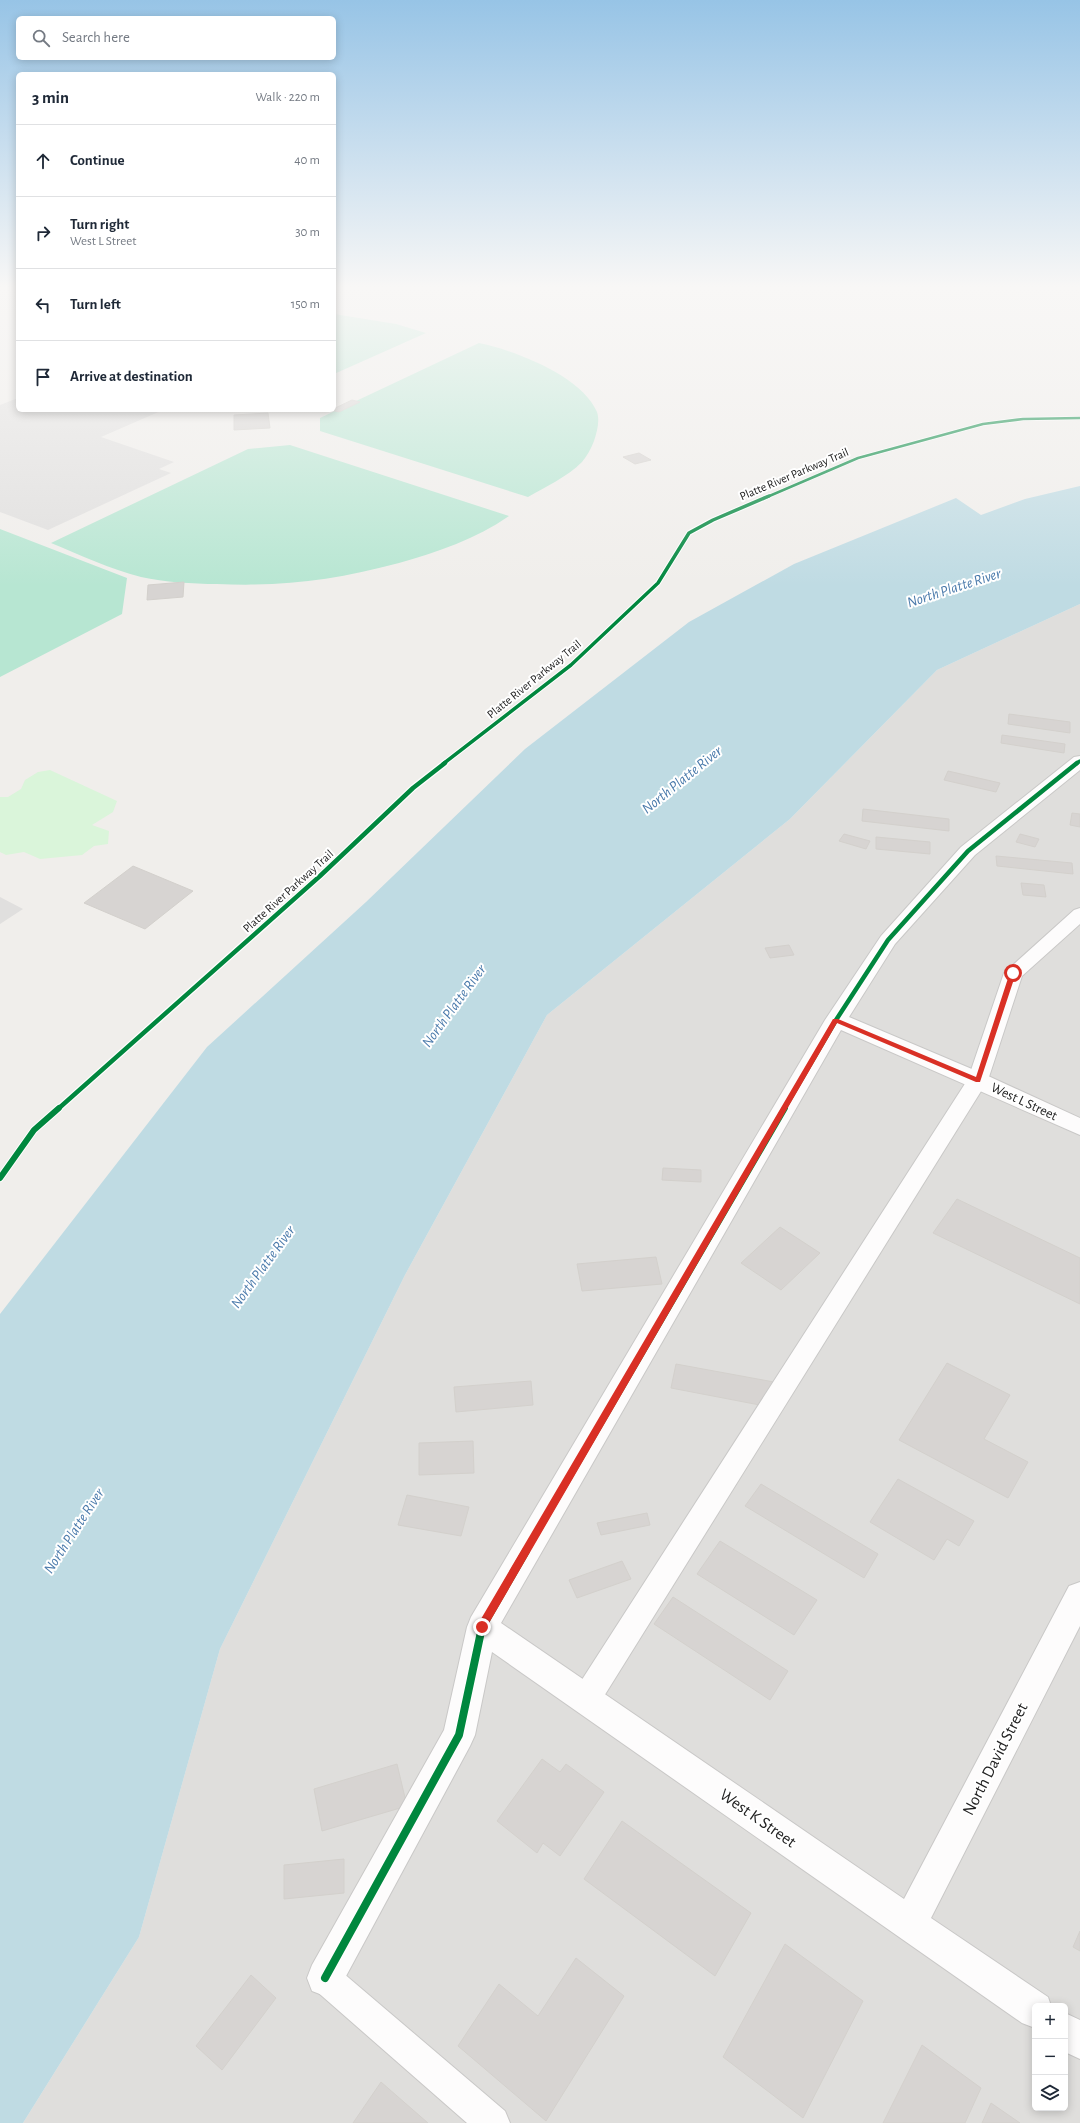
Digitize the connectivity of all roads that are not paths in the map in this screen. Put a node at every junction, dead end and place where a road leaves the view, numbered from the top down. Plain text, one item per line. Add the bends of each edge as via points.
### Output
1 (1080, 761) edge
2 (1080, 914) edge
3 (836, 1020) junction
4 (978, 1080) junction
5 (1080, 1127) edge
6 (1080, 1596) edge
7 (482, 1627) junction
8 (586, 1699) junction
9 (910, 1923) junction
10 (325, 1978) joint
11 (1032, 2008) edge
12 (1068, 2033) edge
13 (1080, 2041) edge
14 (493, 2123) edge

1 - 3 street via 968,851 888,940
2 - 4 lane via 1013,973
3 - 4 street, West L Street
3 - 7 street
4 - 5 street, West L Street
4 - 8 lane
6 - 9 street, North David Street
7 - 8 street, West K Street
7 - 10 street via 459,1735
8 - 9 street, West K Street
9 - 11 street, West K Street
10 - 14 lane
12 - 13 street

